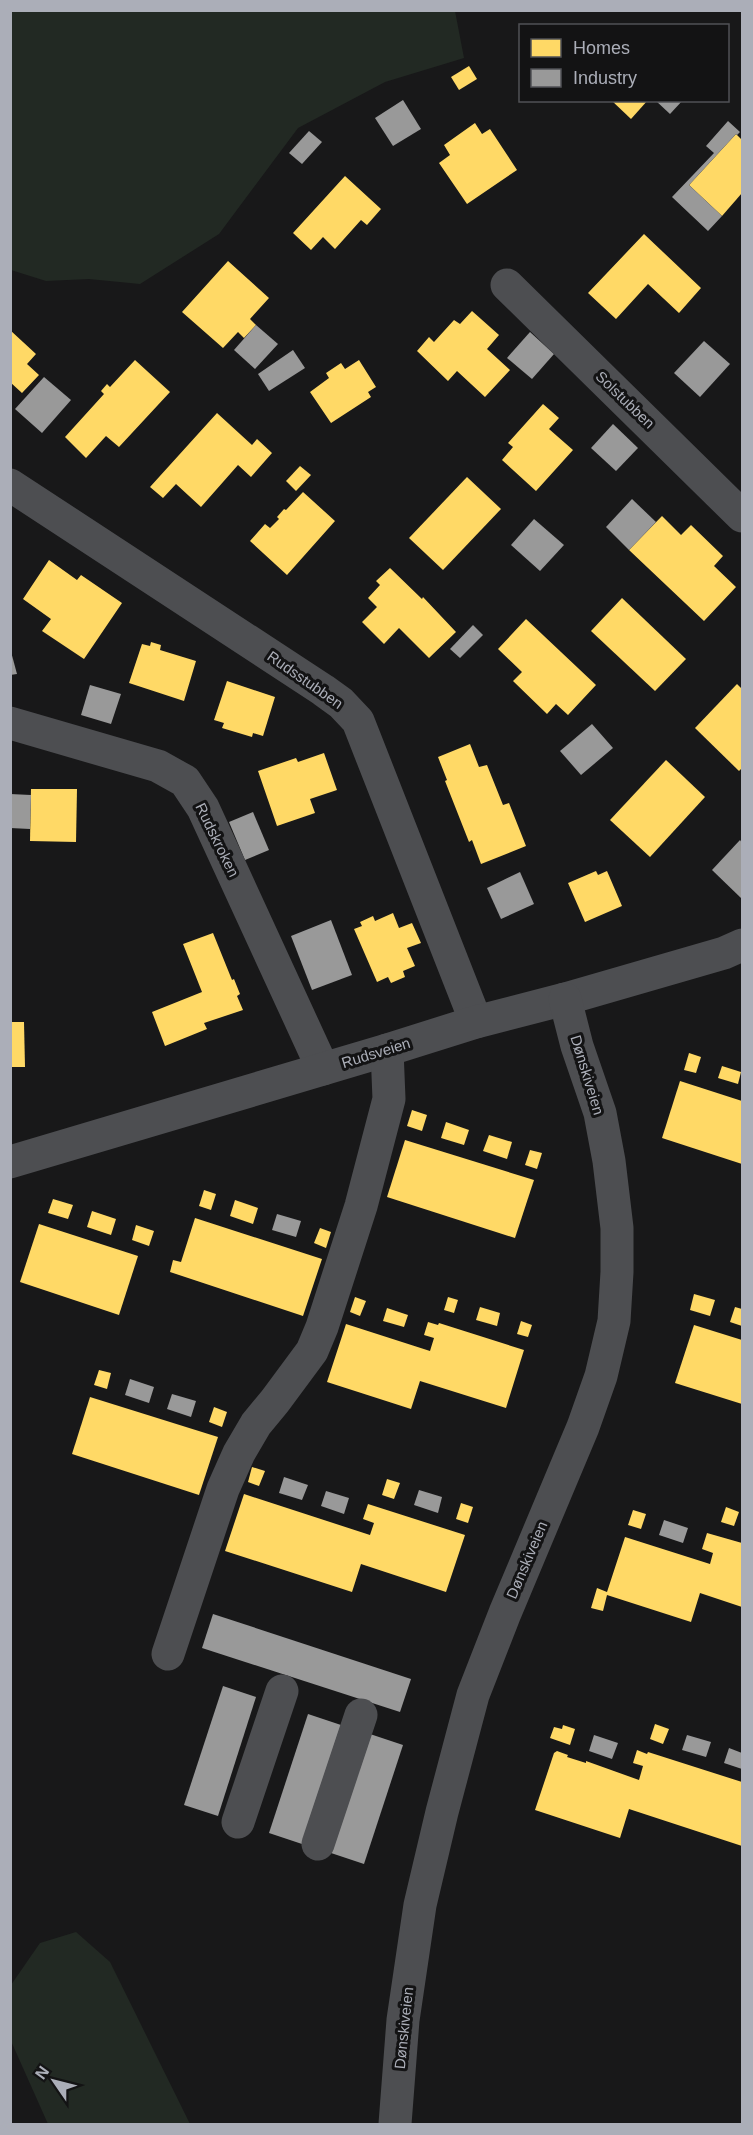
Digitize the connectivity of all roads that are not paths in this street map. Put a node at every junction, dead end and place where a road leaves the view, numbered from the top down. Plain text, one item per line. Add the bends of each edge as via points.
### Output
1 (507, 285) dead end
2 (10, 485) edge
3 (742, 516) edge
4 (10, 723) edge
5 (742, 945) edge
6 (566, 999) junction
7 (476, 1022) junction
8 (387, 1050) junction
9 (323, 1068) junction
10 (10, 1162) edge
11 (168, 1654) dead end
12 (282, 1690) dead end
13 (361, 1715) dead end
14 (238, 1822) dead end
15 (318, 1844) dead end
16 (395, 2124) edge

1 - 3 street, Solstubben
2 - 7 street, Rudsstubben via 323,690 358,721
4 - 9 street, Rudskroken via 158,766 185,780 203,808
5 - 6 street, Rudsveien
6 - 7 street, Rudsveien
6 - 16 street, Dønskiveien via 600,1113 609,1161 617,1228 614,1321 583,1427 470,1706 420,1905 403,2020
7 - 8 street, Rudsveien
8 - 9 street, Rudsveien
8 - 11 street via 389,1100 361,1206 322,1327 312,1351 238,1452
9 - 10 street, Rudsveien
12 - 14 street
13 - 15 street

